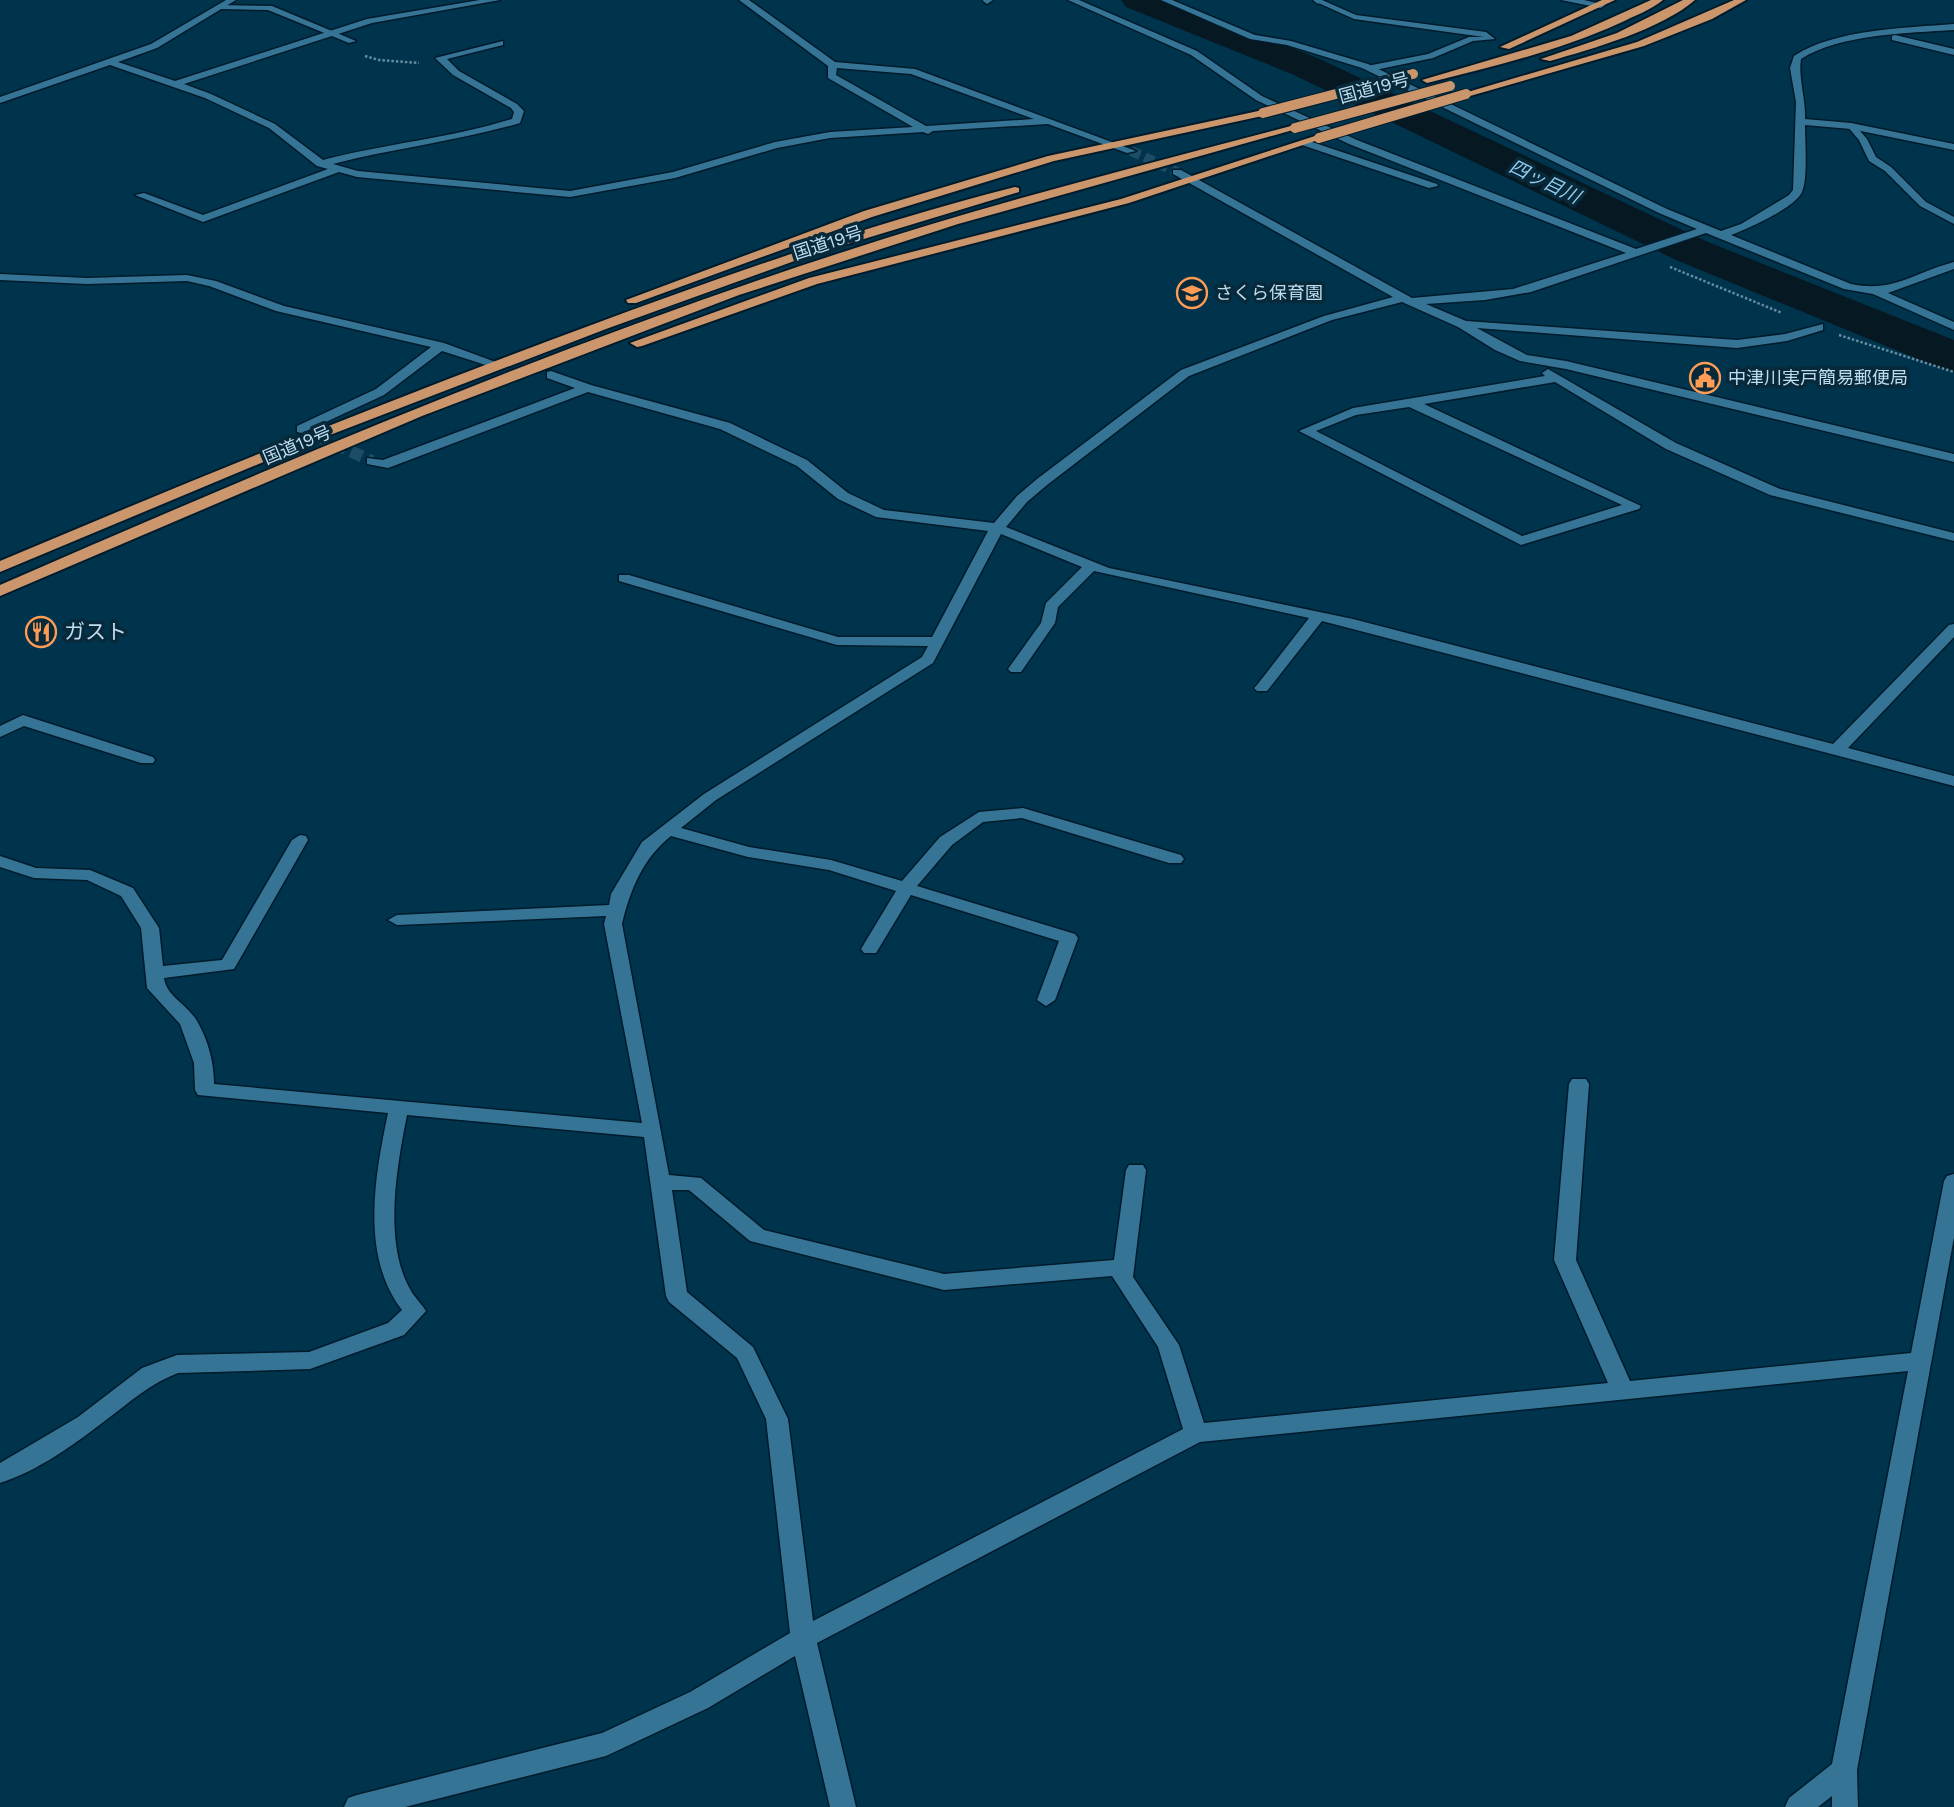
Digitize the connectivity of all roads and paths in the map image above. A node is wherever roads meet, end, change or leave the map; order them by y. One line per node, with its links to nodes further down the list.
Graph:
1 (232, 0): 12 (street)
2 (496, 0): 14 (street)
3 (743, 0): 21 (street)
4 (1072, 0): 37 (street)
5 (1165, 0): 22 (street)
6 (1317, 0): 22 (lane)
7 (1565, 0): 11 (street)
8 (1658, 0): 54 (highway, 国道19号)
9 (1690, 0): 58 (highway, 国道19号, bridge)
10 (1741, 0): 29 (highway, bridge)
11 (1606, 3): 30 (highway, bridge)
12 (221, 7): 14 (lane); 19 (street)
13 (1954, 27): 15 (street)
14 (334, 33): 16 (lane); 23 (street)
15 (1885, 35): 18 (street); 26 (street)
16 (352, 41): 20 (path)
17 (500, 43): 20 (street)
18 (1954, 52)
19 (113, 62): 23 (street); 24 (street)
20 (444, 62): 33 (street)
21 (833, 65): 25 (street); 28 (street)
22 (1370, 68): 40 (street)
23 (176, 85): 33 (street)
24 (0, 100)
25 (1050, 121): 28 (street); 30 (street)
26 (1799, 121): 27 (street); 41 (street)
27 (1851, 127): 31 (street); 39 (lane)
28 (928, 131): 34 (street)
29 (1306, 143): 36 (highway); 37 (street)
30 (1113, 146): 32 (street); 54 (highway)
31 (1954, 148)
32 (1131, 151)
33 (321, 164): 34 (street)
34 (338, 169): 38 (street)
35 (1177, 172): 36 (street)
36 (1191, 179): 46 (street); 51 (highway)
37 (1478, 192): 42 (street)
38 (141, 195)
39 (1954, 221)
40 (1707, 229): 41 (street); 42 (street)
41 (1724, 234): 45 (street)
42 (1637, 251): 46 (street)
43 (1954, 265): 45 (street)
44 (0, 277): 50 (street)
45 (1878, 293): 48 (street)
46 (1406, 300): 47 (street); 63 (street)
47 (1462, 324): 49 (street); 52 (street)
48 (1954, 326)
49 (1819, 327)
50 (440, 346): 54 (street); 60 (street)
51 (626, 347)
52 (1524, 358): 56 (street); 61 (street)
53 (588, 361): 55 (highway)
54 (495, 365): 66 (highway, 国道19号)
55 (551, 375): 57 (street); 58 (highway)
56 (1558, 378): 59 (street); 64 (street)
57 (587, 388): 62 (street); 63 (street)
58 (446, 402): 68 (highway, 国道19号)
59 (1409, 402): 59 (street)
60 (302, 429)
61 (1954, 458)
62 (372, 461)
63 (998, 528): 65 (street); 71 (street)
64 (1954, 537)
65 (1091, 566): 69 (street); 72 (street)
66 (0, 567)
67 (624, 578): 71 (street)
68 (0, 591)
69 (1318, 615): 73 (street); 75 (street)
70 (1954, 628): 75 (street)
71 (937, 642): 78 (street)
72 (1016, 669)
73 (1262, 688)
74 (0, 733): 76 (street)
75 (1836, 751): 77 (street)
76 (147, 760)
77 (1954, 781)
78 (668, 830): 82 (street); 83 (street)
79 (300, 840): 86 (street)
80 (1175, 859): 82 (street)
81 (0, 861): 86 (street)
82 (906, 888): 85 (street); 87 (street)
83 (616, 910): 84 (street); 90 (street)
84 (397, 920)
85 (870, 949)
86 (154, 973): 89 (street)
87 (1046, 1000)
88 (1579, 1084): 96 (street)
89 (399, 1108): 90 (street); 98 (street)
90 (653, 1131): 93 (street)
91 (1136, 1170): 94 (street)
92 (1954, 1181): 95 (street)
93 (660, 1182): 94 (street); 99 (street)
94 (1123, 1267): 97 (street)
95 (1919, 1361): 96 (street); 100 (street)
96 (1623, 1391): 97 (street)
97 (1196, 1433): 99 (street)
98 (0, 1474)
99 (803, 1638): 101 (street); 102 (street)
100 (1844, 1770): 103 (street); 104 (street)
101 (358, 1807)
102 (843, 1807)
103 (1798, 1807)
104 (1846, 1807)

